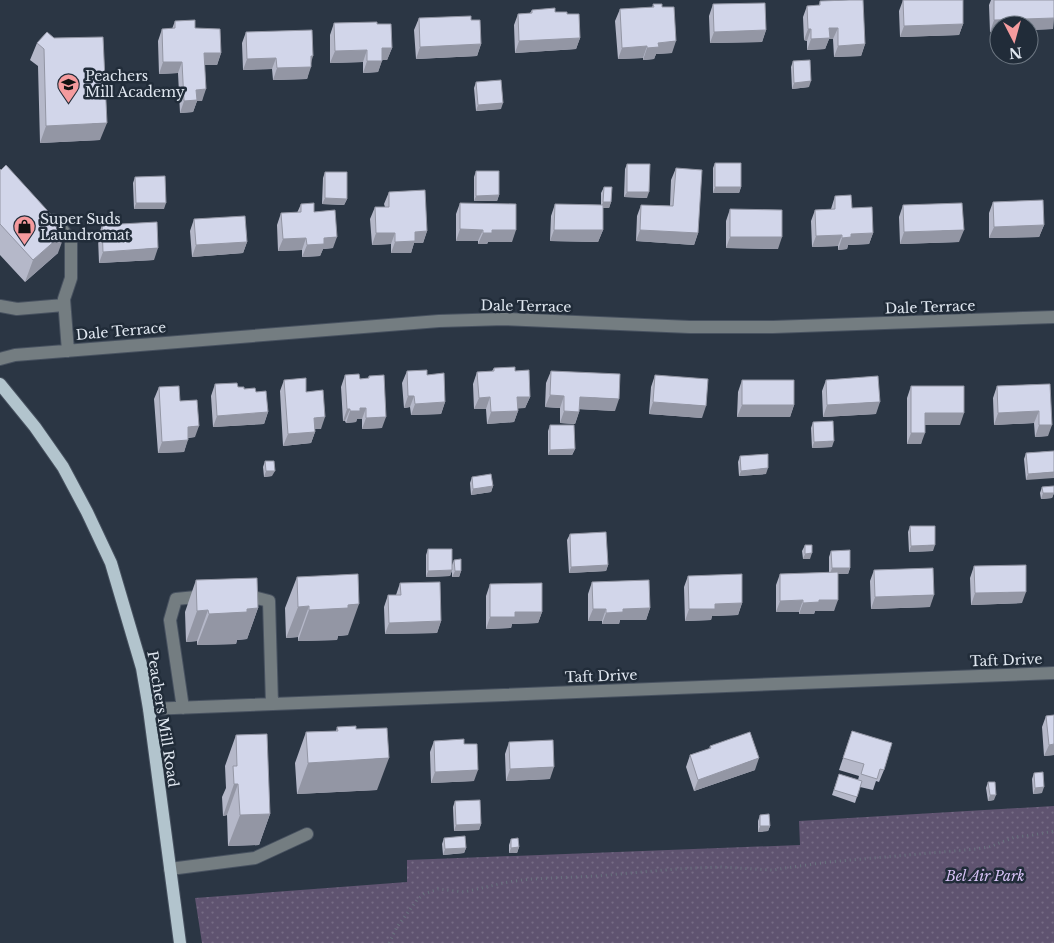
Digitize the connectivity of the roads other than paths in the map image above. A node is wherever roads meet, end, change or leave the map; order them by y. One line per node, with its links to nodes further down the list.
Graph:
1 (43, 209): 2 (street)
2 (64, 305): 3 (street); 5 (street)
3 (0, 306)
4 (1054, 317): 5 (street, Dale Terrace)
5 (68, 350): 6 (street, Dale Terrace)
6 (0, 359)
7 (0, 384): 11 (main road, Peachers Mill Road)
8 (1054, 673): 9 (street, Taft Drive)
9 (272, 704): 10 (street, Taft Drive); 10 (street)
10 (183, 708): 11 (street, Taft Drive)
11 (149, 709): 13 (main road, Peachers Mill Road)
12 (307, 834): 13 (street)
13 (170, 869): 14 (main road, Peachers Mill Road)
14 (180, 943)

